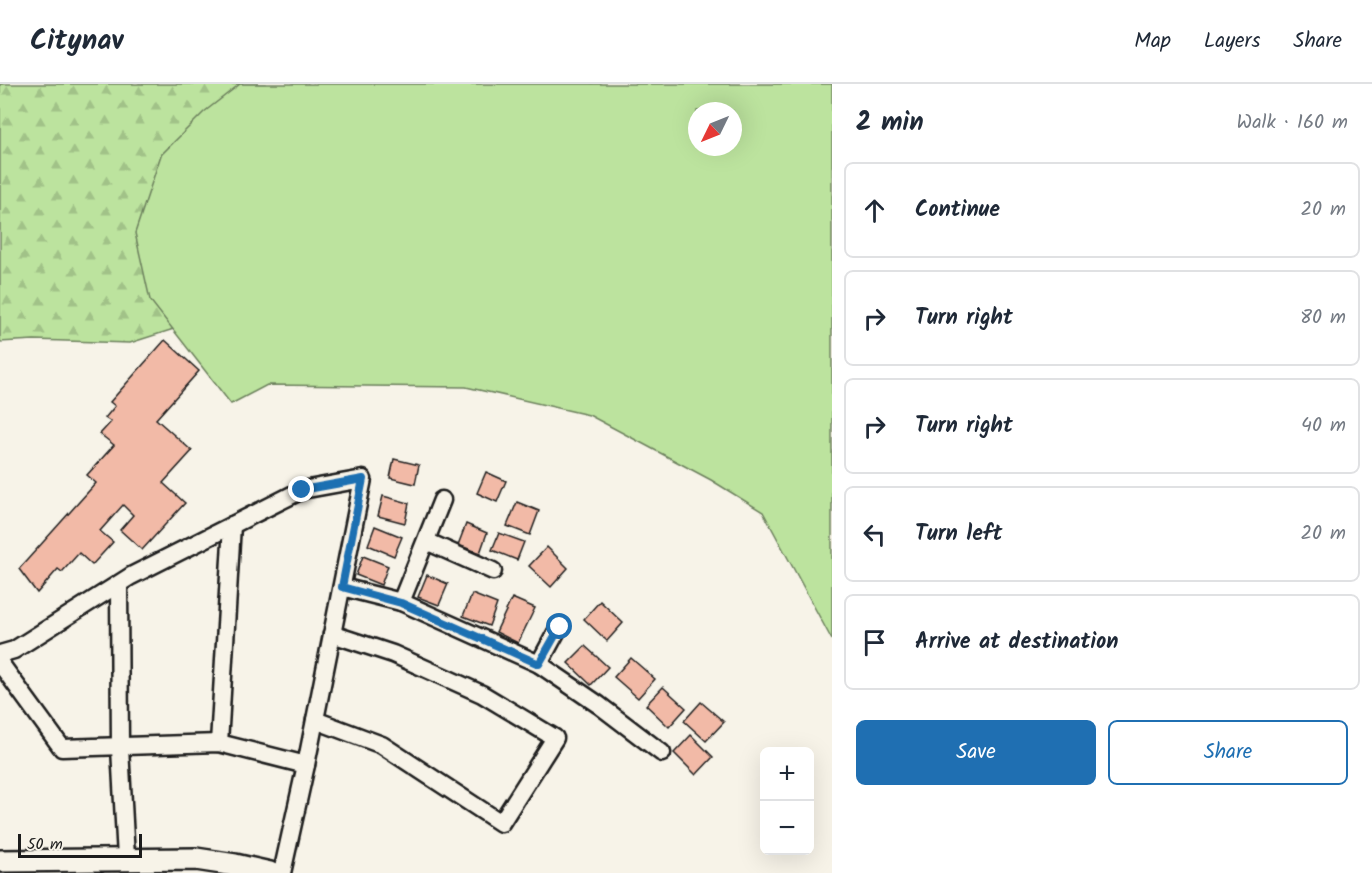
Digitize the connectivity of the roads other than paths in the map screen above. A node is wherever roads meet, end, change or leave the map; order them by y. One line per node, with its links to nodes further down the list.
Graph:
1 (442, 500): 3 (street)
2 (232, 525): 5 (street); 6 (street); 14 (street)
3 (426, 541): 4 (street); 7 (street)
4 (492, 571)
5 (119, 585): 10 (street); 15 (street)
6 (342, 587): 7 (street); 9 (street)
7 (401, 603): 12 (street)
8 (560, 627): 12 (street)
9 (332, 634): 13 (street); 13 (street)
10 (0, 654)
11 (0, 663): 15 (street)
12 (539, 664): 16 (street)
13 (315, 720): 17 (street)
14 (219, 743): 15 (street); 17 (street)
15 (120, 748): 18 (street)
16 (662, 753)
17 (306, 765): 21 (street)
18 (126, 858): 19 (street); 20 (street)
19 (0, 861)
20 (270, 873)
21 (282, 873)

